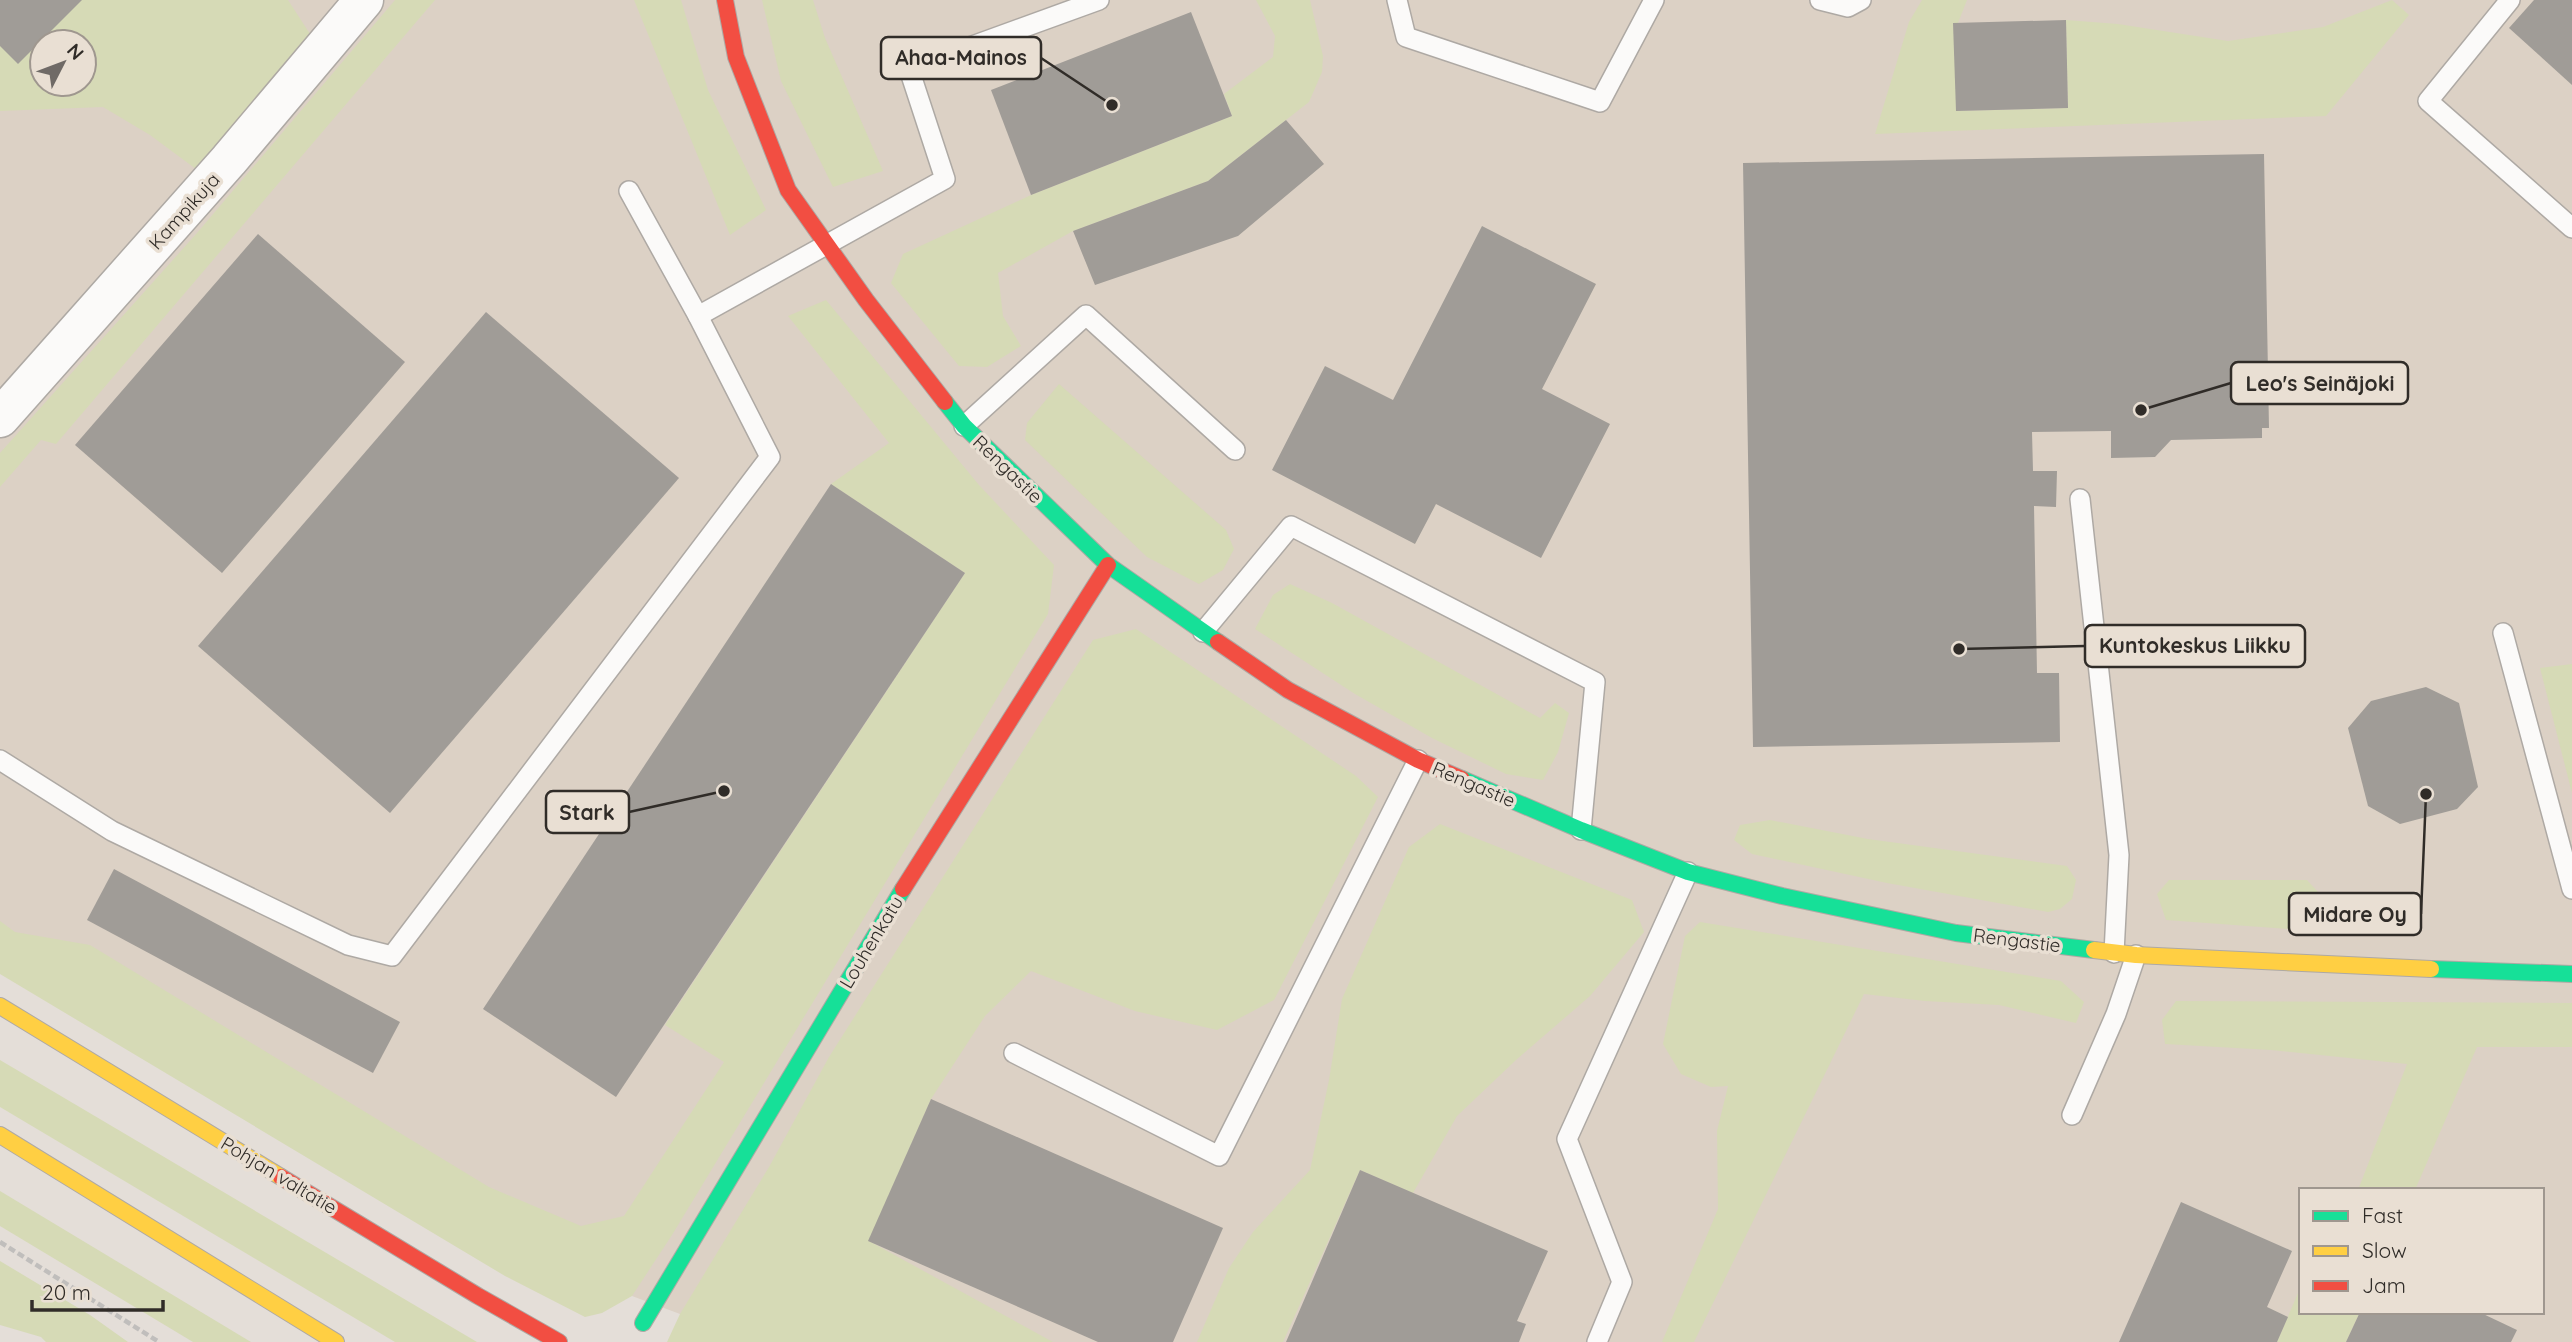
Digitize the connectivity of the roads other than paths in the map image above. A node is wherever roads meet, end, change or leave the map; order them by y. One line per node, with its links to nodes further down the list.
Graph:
1 (364, 0): 13 (street, Kampikuja)
2 (725, 0): 11 (main road, Rengastie)
3 (1099, 0): 11 (lane)
4 (1397, 0): 5 (lane)
5 (1654, 0)
6 (1820, 0): 7 (lane)
7 (1861, 0)
8 (2510, 0): 10 (lane)
9 (629, 191): 12 (lane)
10 (2572, 228)
11 (827, 246): 12 (lane); 14 (main road, Rengastie)
12 (698, 316): 20 (lane)
13 (0, 418)
14 (964, 426): 15 (lane); 17 (main road, Rengastie)
15 (1235, 450)
16 (2080, 499): 25 (lane)
17 (1108, 565): 18 (main road, Rengastie); 32 (main road, Louhenkatu)
18 (1203, 632): 21 (main road, Rengastie); 22 (lane)
19 (2503, 633): 24 (lane)
20 (0, 760)
21 (1418, 760): 22 (main road, Rengastie); 29 (lane)
22 (1581, 830): 23 (main road, Rengastie)
23 (1688, 872): 25 (main road, Rengastie); 35 (lane)
24 (2572, 889)
25 (2114, 953): 26 (main road, Rengastie)
26 (2136, 955): 27 (main road, Rengastie); 30 (lane)
27 (2572, 974)
28 (0, 1006): 34 (main road, Pohjan valtatie)
29 (1014, 1053)
30 (2072, 1115)
31 (0, 1135): 33 (main road)
32 (643, 1323)
33 (336, 1342)
34 (559, 1342)
35 (1597, 1342)

